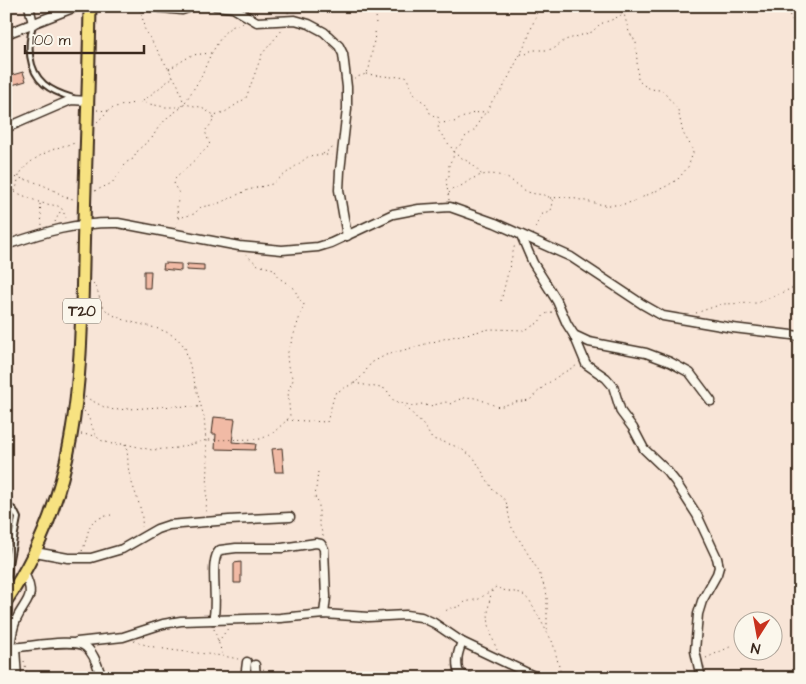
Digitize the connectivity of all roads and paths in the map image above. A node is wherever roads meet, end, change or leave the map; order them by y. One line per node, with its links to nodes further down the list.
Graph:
1 (29, 6): 15 (street)
2 (78, 6): 15 (street)
3 (90, 6): 27 (main road, T20)
4 (194, 6): 11 (street)
5 (216, 6): 14 (street)
6 (378, 6): 21 (path)
7 (539, 6): 19 (path)
8 (620, 6): 12 (path)
9 (637, 6): 12 (path)
10 (785, 6): 16 (path)
11 (142, 9): 20 (path)
12 (624, 14): 19 (path); 44 (path)
13 (287, 20): 14 (street); 23 (street); 30 (path)
14 (253, 21): 18 (path)
15 (33, 24): 17 (street); 24 (lane)
16 (800, 28)
17 (6, 34)
18 (212, 54): 20 (path); 26 (path)
19 (520, 54): 28 (path)
20 (169, 69): 22 (path)
21 (366, 74): 23 (path); 31 (path)
22 (173, 77): 25 (path); 26 (path)
23 (346, 79): 33 (street)
24 (75, 99): 27 (street); 32 (street)
25 (142, 102)
26 (184, 104): 30 (path); 43 (path)
27 (89, 105): 29 (path); 43 (main road, T20)
28 (488, 110): 31 (path); 34 (path)
29 (108, 111)
30 (214, 115): 49 (path)
31 (439, 123): 34 (path)
32 (6, 128)
33 (343, 141): 35 (street); 36 (path)
34 (454, 150): 37 (path); 41 (path)
35 (342, 154): 36 (path); 55 (street)
36 (323, 155): 49 (path)
37 (482, 175): 41 (path); 44 (path)
38 (6, 176): 39 (path)
39 (18, 177): 40 (path); 43 (path)
40 (14, 192): 42 (path); 45 (path)
41 (449, 193): 46 (path)
42 (6, 196)
43 (85, 198): 50 (main road, T20)
44 (550, 198): 56 (path)
45 (41, 203): 47 (path); 52 (path)
46 (450, 207): 54 (street); 55 (street)
47 (62, 209): 51 (path); 52 (path)
48 (6, 216): 57 (path)
49 (178, 218): 53 (path)
50 (84, 224): 51 (street); 53 (street); 59 (main road, T20)
51 (68, 226): 52 (street)
52 (47, 232): 57 (street)
53 (175, 233): 58 (street)
54 (518, 234): 56 (street); 61 (path); 62 (street)
55 (347, 236): 58 (street)
56 (532, 239): 65 (street)
57 (10, 244)
58 (239, 246): 72 (path)
59 (84, 275): 68 (main road, T20); 71 (path)
60 (800, 285): 63 (path)
61 (501, 301)
62 (563, 314): 64 (street); 67 (path)
63 (692, 314)
64 (574, 335): 66 (street); 69 (street)
65 (800, 336)
66 (583, 359): 70 (path); 102 (street)
67 (354, 383): 70 (path); 72 (path)
68 (77, 400): 71 (path); 73 (main road, T20); 74 (path)
69 (711, 401)
70 (401, 404): 93 (path)
71 (202, 407): 75 (path)
72 (287, 420): 75 (path)
73 (73, 432): 74 (path); 84 (main road, T20)
74 (96, 436): 76 (path)
75 (207, 440): 76 (path); 81 (path)
76 (125, 444): 82 (path)
77 (318, 472): 83 (path)
78 (6, 505): 88 (lane)
79 (111, 515): 85 (path)
80 (290, 517): 81 (street)
81 (205, 521): 82 (street)
82 (139, 540): 85 (street)
83 (324, 549): 89 (street); 90 (street)
84 (35, 552): 85 (street); 86 (main road, T20)
85 (78, 558)
86 (24, 573): 88 (main road, T20); 99 (street)
87 (492, 590): 92 (path); 93 (path); 101 (path)
88 (9, 597)
89 (324, 614): 91 (street); 92 (street)
90 (213, 620): 91 (street); 94 (street); 96 (path)
91 (233, 620): 96 (path)
92 (434, 622): 97 (street)
93 (546, 631): 111 (path)
94 (123, 637): 95 (street); 100 (path)
95 (77, 642): 99 (street); 106 (street)
96 (218, 642): 100 (path)
97 (462, 642): 101 (street); 109 (street)
98 (732, 646): 102 (path)
99 (10, 648): 105 (street)
100 (224, 656): 103 (path)
101 (501, 660): 110 (street)
102 (697, 662): 112 (path); 113 (street)
103 (251, 664): 104 (path); 107 (street); 108 (street)
104 (275, 677)
105 (17, 678)
106 (102, 678)
107 (245, 678)
108 (256, 678)
109 (470, 678)
110 (538, 678)
111 (562, 678)
112 (674, 678)
113 (701, 678)

